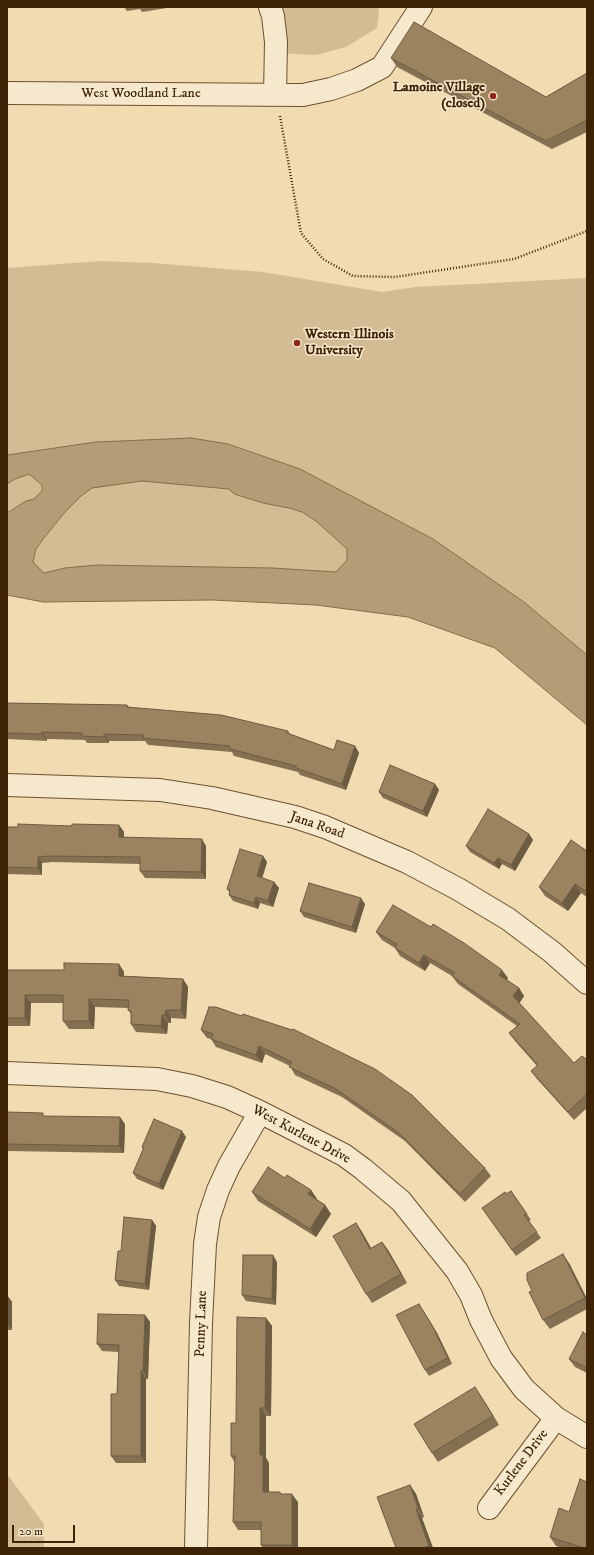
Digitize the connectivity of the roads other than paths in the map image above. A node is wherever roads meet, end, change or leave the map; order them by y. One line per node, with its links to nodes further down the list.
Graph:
1 (270, 7): 4 (street)
2 (421, 7): 4 (street, West Woodland Lane)
3 (7, 93): 4 (street, West Woodland Lane)
4 (275, 95)
5 (7, 785): 6 (street, Jana Road)
6 (587, 983)
7 (7, 1074): 8 (street, West Kurlene Drive)
8 (260, 1112): 9 (street, West Kurlene Drive); 12 (street, Penny Lane)
9 (556, 1418): 10 (street, West Kurlene Drive); 11 (street, Kurlene Drive)
10 (587, 1437)
11 (489, 1508)
12 (196, 1548)

